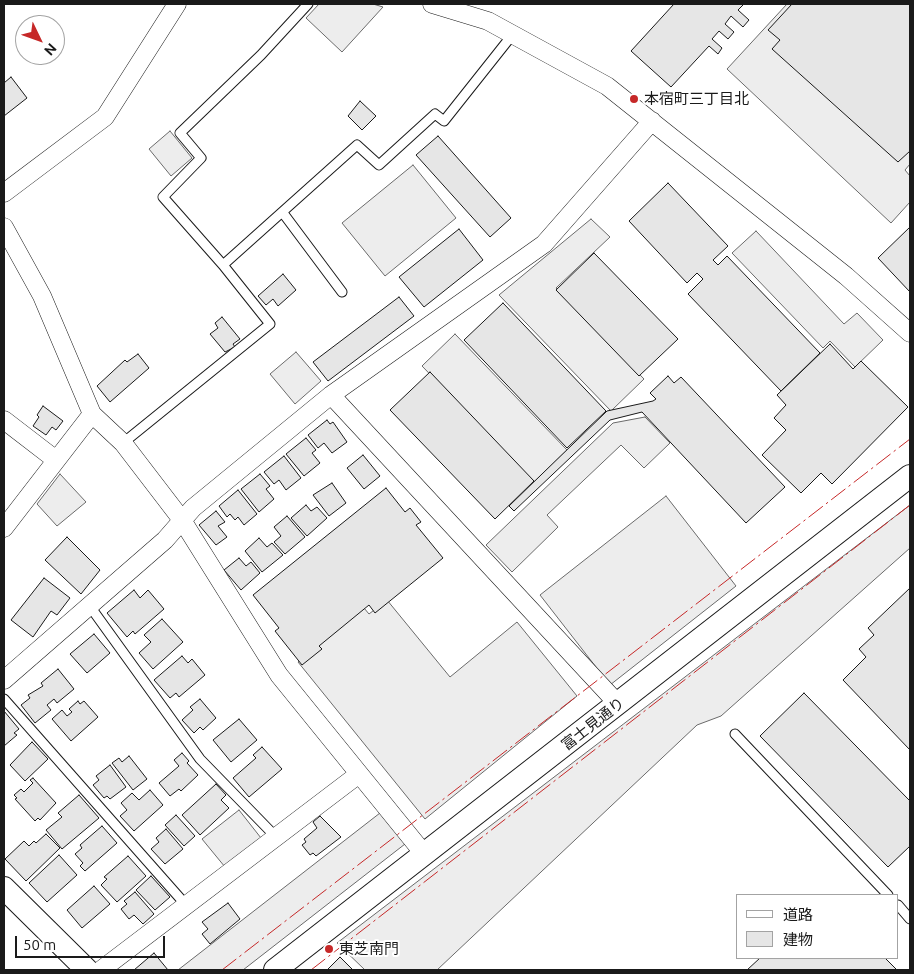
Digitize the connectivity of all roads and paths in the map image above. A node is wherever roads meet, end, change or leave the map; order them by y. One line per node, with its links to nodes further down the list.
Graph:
1 (177, 4): 6 (street)
2 (308, 4): 9 (lane)
3 (432, 4): 4 (street)
4 (513, 34): 5 (street); 7 (lane)
5 (652, 121): 11 (street); 12 (street)
6 (4, 193)
7 (283, 213): 9 (lane); 10 (lane)
8 (4, 227): 13 (street)
9 (223, 265): 15 (lane)
10 (342, 292)
11 (910, 333)
12 (331, 395): 18 (street); 23 (street)
13 (92, 414): 15 (street); 16 (street)
14 (4, 420): 16 (street)
15 (123, 443): 18 (street)
16 (56, 460): 19 (street)
17 (910, 476): 23 (street, 富士見通り)
18 (182, 520): 20 (street); 25 (street)
19 (4, 528)
20 (89, 605): 21 (street); 26 (lane)
21 (4, 680)
22 (4, 699): 30 (lane)
23 (618, 704): 27 (street, 富士見通り)
24 (735, 734): 29 (lane)
25 (359, 774): 26 (street); 27 (street)
26 (275, 836): 30 (street)
27 (425, 855): 35 (street, 富士見通り)
28 (4, 888): 33 (street)
29 (887, 894)
30 (186, 905): 34 (street)
31 (899, 907): 32 (lane)
32 (910, 919)
33 (87, 970)
34 (101, 970)
35 (275, 970)

